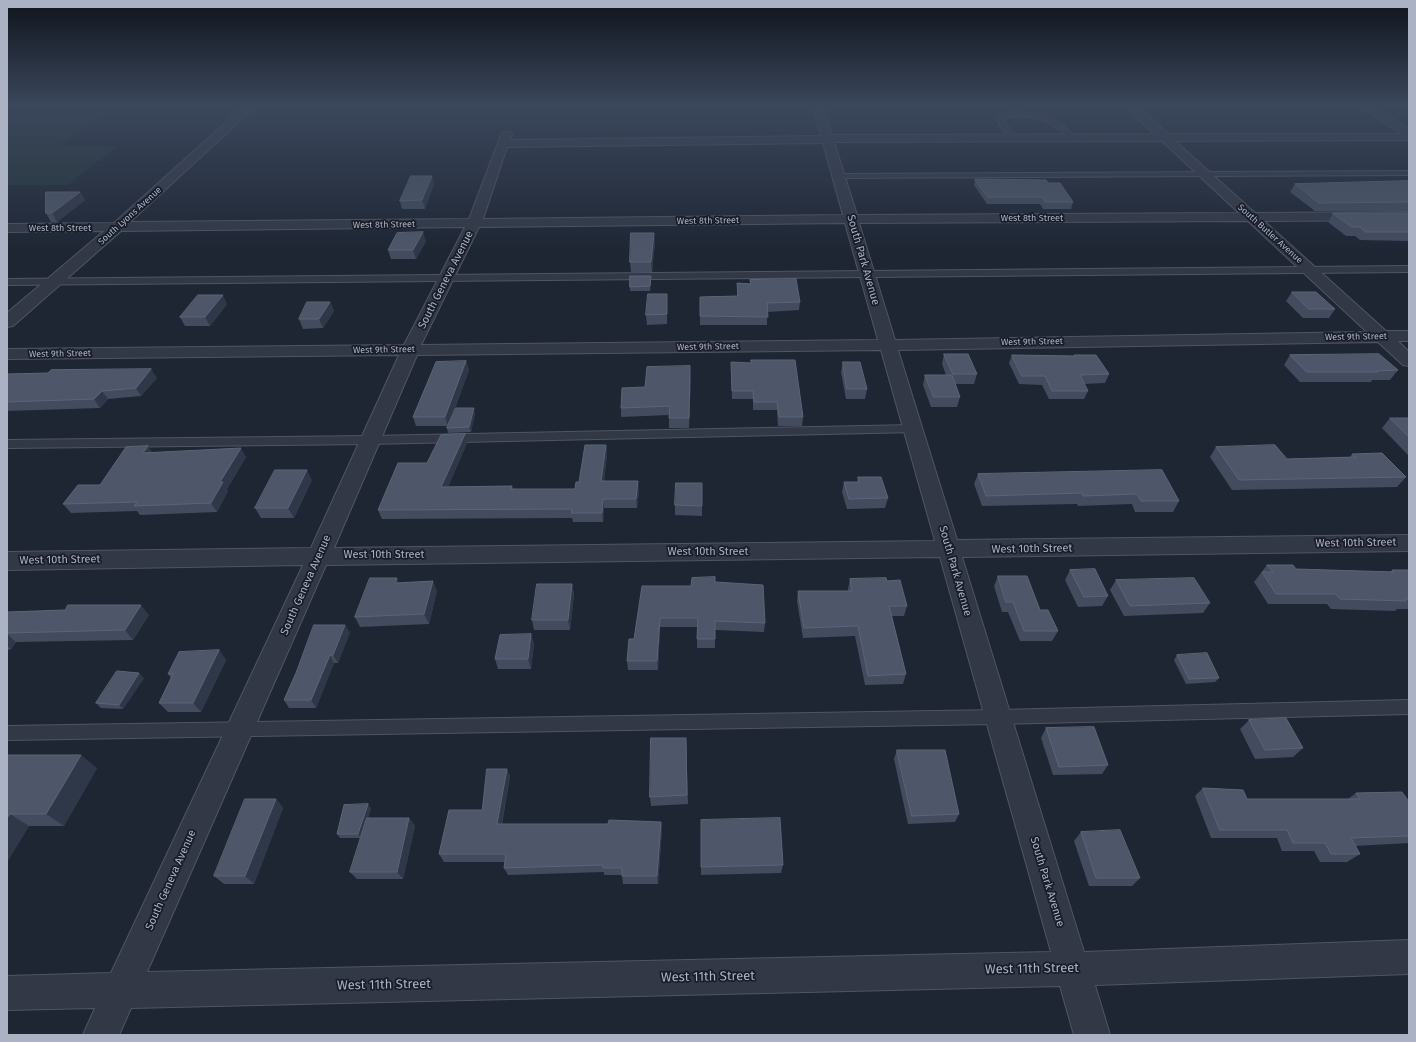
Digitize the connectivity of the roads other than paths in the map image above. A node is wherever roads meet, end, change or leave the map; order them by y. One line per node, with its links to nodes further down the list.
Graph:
1 (196, 156): 13 (street, South Lyons Avenue)
2 (499, 156): 11 (street, South Geneva Avenue)
3 (832, 156): 7 (street, South Park Avenue)
4 (1184, 156): 6 (street, South Butler Avenue)
5 (1409, 173): 6 (lane)
6 (1205, 175): 7 (lane); 8 (street, South Butler Avenue)
7 (838, 176): 10 (street, South Park Avenue)
8 (1250, 216): 9 (street, West 8th Street); 10 (street, West 8th Street); 15 (street, South Butler Avenue)
9 (1409, 216)
10 (851, 219): 11 (street, West 8th Street); 16 (street, South Park Avenue)
11 (474, 224): 13 (street, West 8th Street); 17 (street, South Geneva Avenue)
12 (7, 228): 13 (street, West 8th Street)
13 (116, 228): 18 (street, South Lyons Avenue)
14 (1409, 269): 15 (lane)
15 (1310, 270): 16 (lane); 21 (street, South Butler Avenue)
16 (867, 274): 17 (lane); 23 (street, South Park Avenue)
17 (446, 279): 18 (lane); 24 (street, South Geneva Avenue)
18 (55, 281): 19 (lane); 20 (street, South Lyons Avenue)
19 (7, 282)
20 (7, 322)
21 (1382, 336): 22 (street, West 9th Street); 23 (street, West 9th Street); 26 (street, South Butler Avenue)
22 (1409, 336)
23 (888, 345): 24 (street, West 9th Street); 27 (street, South Park Avenue)
24 (410, 350): 25 (street, West 9th Street); 28 (street, South Geneva Avenue)
25 (7, 354)
26 (1409, 361)
27 (913, 429): 28 (lane); 31 (street, South Park Avenue)
28 (370, 440): 29 (lane); 32 (street, South Geneva Avenue)
29 (7, 444)
30 (1409, 542): 31 (street, West 10th Street)
31 (949, 550): 32 (street, West 10th Street); 35 (street, South Park Avenue)
32 (319, 555): 33 (street, West 10th Street); 36 (street, South Geneva Avenue)
33 (7, 560)
34 (1409, 707): 35 (lane)
35 (998, 717): 36 (lane); 39 (street, South Park Avenue)
36 (241, 728): 37 (lane); 40 (street, South Geneva Avenue)
37 (7, 732)
38 (1409, 957): 39 (street, West 11th Street)
39 (1072, 968): 40 (street, West 11th Street); 43 (street, South Park Avenue)
40 (121, 991): 41 (street, West 11th Street); 42 (street, South Geneva Avenue)
41 (7, 994)
42 (102, 1035)
43 (1092, 1035)

